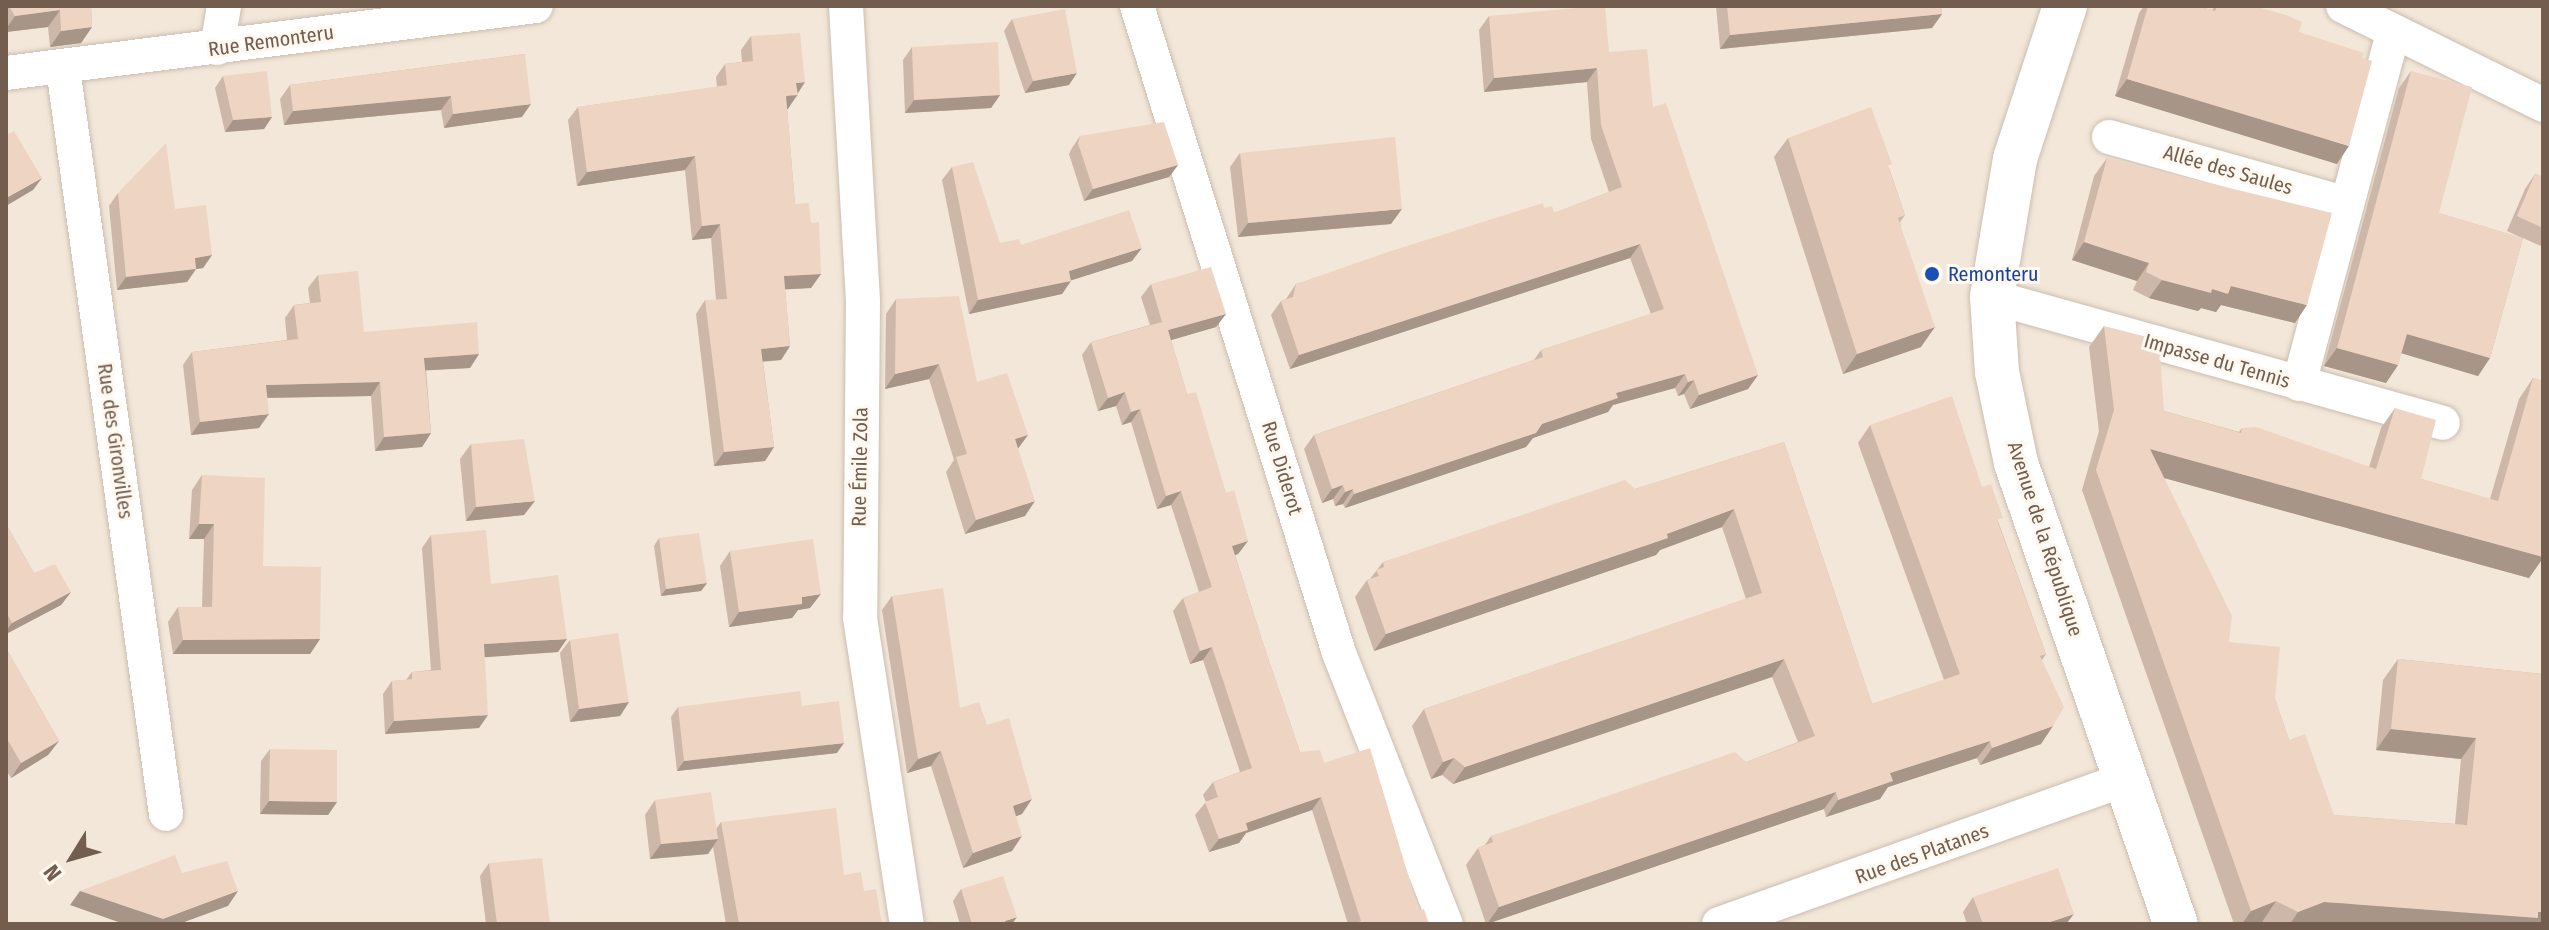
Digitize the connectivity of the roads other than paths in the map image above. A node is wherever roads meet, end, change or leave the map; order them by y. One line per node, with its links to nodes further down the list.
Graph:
1 (224, 6): 8 (street)
2 (536, 6): 8 (street, Rue Remonteru)
3 (846, 6): 19 (street, Rue Émile Zola)
4 (1137, 6): 20 (street, Rue Diderot)
5 (2065, 6): 14 (street, Avenue de la République)
6 (2343, 6): 7 (street)
7 (2393, 32): 11 (street); 13 (street)
8 (217, 48): 9 (street, Rue Remonteru)
9 (63, 68): 10 (street, Rue Remonteru); 18 (street, Rue des Gironvilles)
10 (6, 73)
11 (2543, 105)
12 (2109, 137): 13 (street, Allée des Saules)
13 (2347, 204): 15 (street)
14 (1992, 297): 15 (street, Impasse du Tennis); 17 (street, Avenue de la République)
15 (2299, 384): 16 (street, Impasse du Tennis)
16 (2443, 423)
17 (2124, 780): 21 (street, Rue des Platanes); 22 (street, Avenue de la République)
18 (166, 814)
19 (907, 924)
20 (1446, 924)
21 (1719, 924)
22 (2176, 924)

